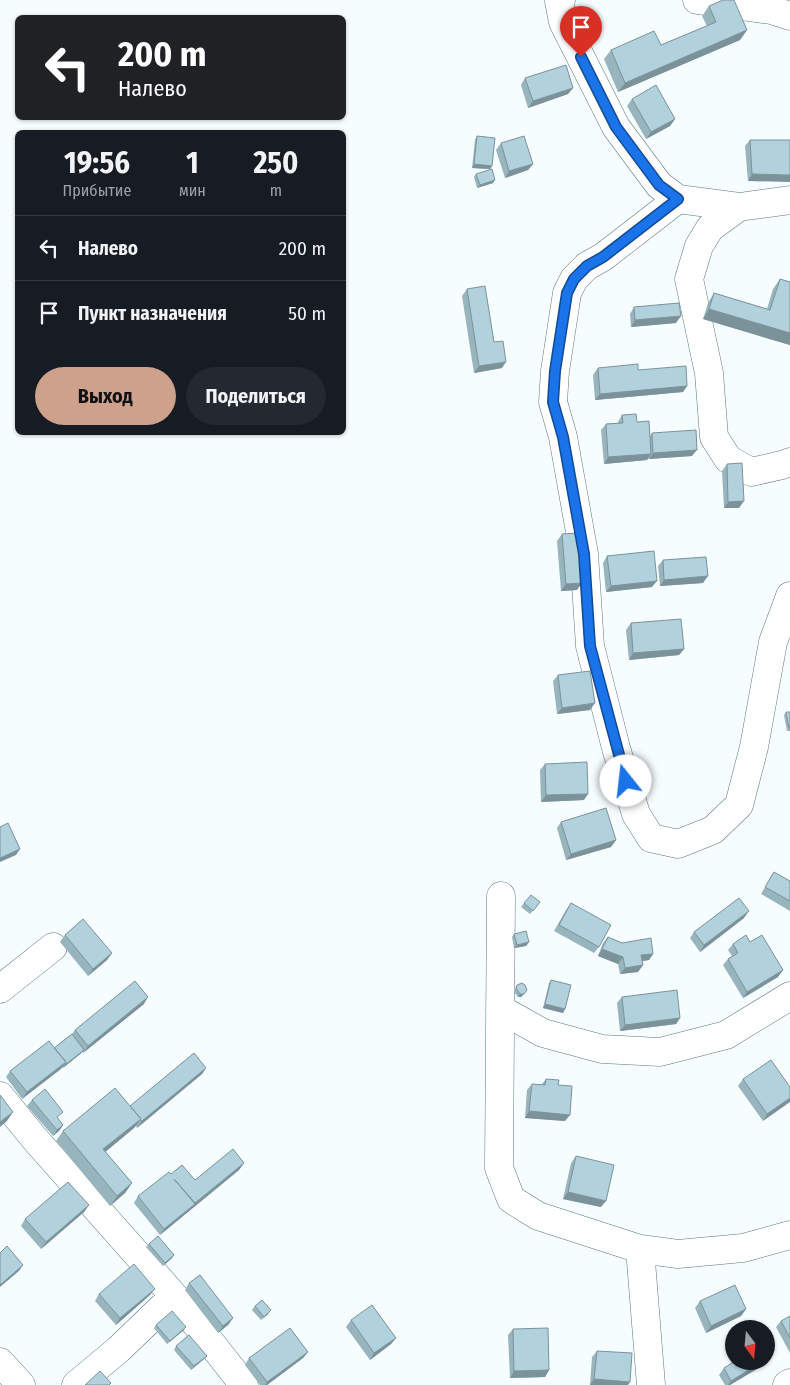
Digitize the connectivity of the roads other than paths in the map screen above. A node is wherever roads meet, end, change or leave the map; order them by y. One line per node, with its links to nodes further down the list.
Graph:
1 (561, 0): 4 (street)
2 (697, 0): 3 (street)
3 (790, 16)
4 (678, 199): 6 (street); 8 (street)
5 (790, 200): 6 (street)
6 (739, 207): 7 (street)
7 (790, 462)
8 (790, 596)
9 (501, 896): 13 (street)
10 (53, 947): 11 (street)
11 (0, 989)
12 (790, 996): 13 (street)
13 (500, 1009): 16 (street)
14 (0, 1096): 17 (street)
15 (790, 1235): 16 (street)
16 (640, 1249): 22 (street)
17 (174, 1296): 20 (street); 21 (street)
18 (0, 1362): 19 (street)
19 (20, 1385)
20 (76, 1385)
21 (244, 1385)
22 (651, 1385)

